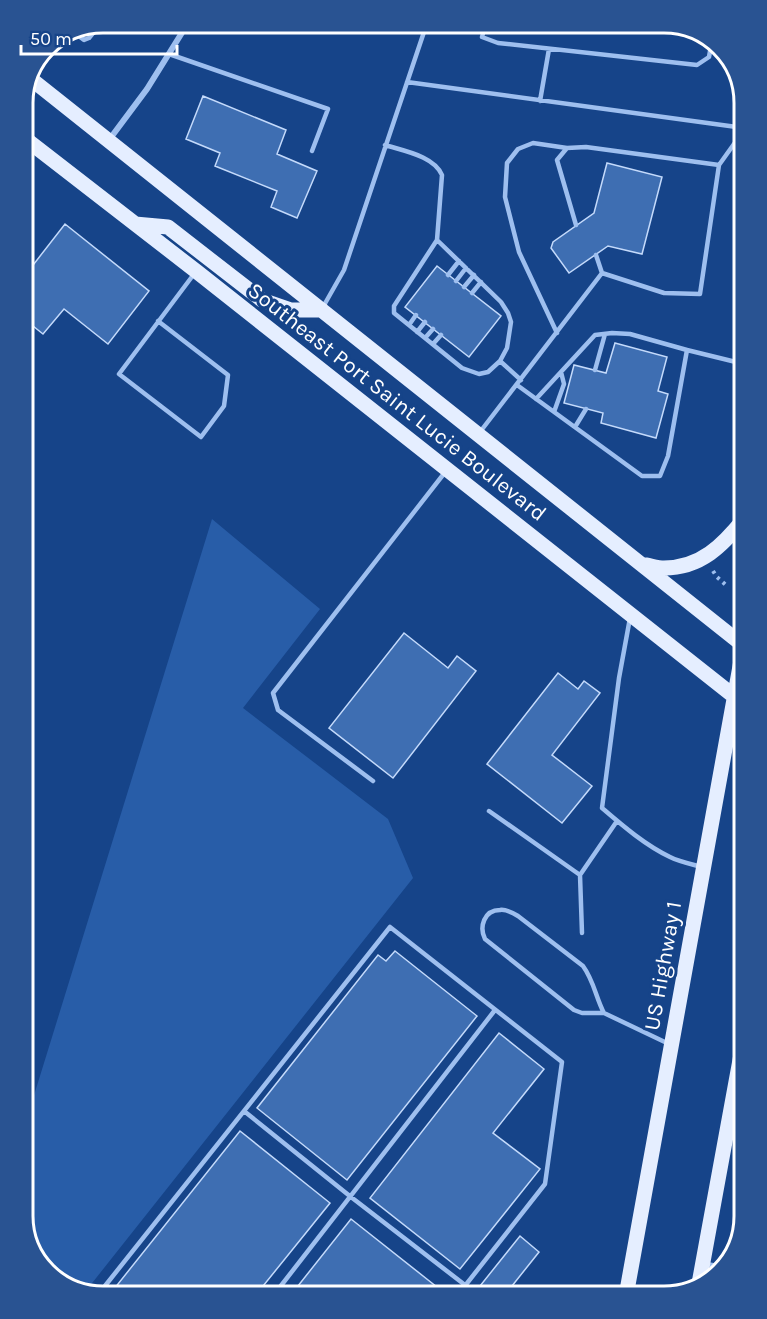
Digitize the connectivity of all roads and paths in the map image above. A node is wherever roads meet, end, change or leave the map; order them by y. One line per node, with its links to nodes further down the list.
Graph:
1 (182, 33): 6 (street)
2 (424, 33): 7 (lane)
3 (483, 33): 4 (lane)
4 (549, 49): 5 (lane); 9 (lane)
5 (710, 50)
6 (169, 54): 11 (street); 16 (lane)
7 (407, 82): 9 (lane); 14 (lane)
8 (36, 83): 11 (main road, Southeast Port Saint Lucie Boulevard)
9 (540, 101): 10 (lane)
10 (734, 128)
11 (109, 140): 32 (main road, Southeast Port Saint Lucie Boulevard)
12 (734, 143): 17 (lane)
13 (33, 145): 18 (main road, Southeast Port Saint Lucie Boulevard)
14 (385, 146): 20 (lane); 32 (lane)
15 (567, 148): 17 (lane); 19 (lane); 39 (lane)
16 (312, 151)
17 (719, 165): 25 (lane)
18 (135, 224): 24 (main road, Southeast Port Saint Lucie Boulevard); 32 (main road)
19 (576, 225)
20 (437, 240): 22 (lane); 36 (lane)
21 (596, 255): 25 (lane)
22 (459, 261): 23 (lane); 26 (lane)
23 (466, 268): 27 (lane); 28 (lane)
24 (196, 272): 34 (lane); 56 (main road, Southeast Port Saint Lucie Boulevard)
25 (602, 273): 39 (lane)
26 (448, 275)
27 (474, 275): 29 (lane); 30 (lane)
28 (456, 281)
29 (481, 282): 31 (lane); 45 (lane)
30 (464, 287)
31 (472, 293)
32 (322, 310): 55 (main road, Southeast Port Saint Lucie Boulevard)
33 (416, 315): 36 (lane)
34 (158, 321): 34 (lane)
35 (425, 322): 38 (lane)
36 (409, 325): 38 (lane)
37 (433, 328): 42 (lane)
38 (417, 332): 42 (lane)
39 (557, 333): 49 (lane)
40 (605, 334): 44 (lane); 47 (lane); 48 (lane)
41 (441, 335): 43 (lane)
42 (425, 338): 43 (lane)
43 (433, 344): 45 (lane)
44 (687, 350): 46 (lane); 54 (lane)
45 (500, 361): 49 (lane)
46 (734, 362)
47 (595, 370)
48 (561, 372): 51 (lane); 53 (lane)
49 (521, 380): 50 (lane)
50 (517, 385): 51 (lane); 55 (lane)
51 (536, 399): 53 (lane)
52 (586, 408): 54 (lane)
53 (554, 412): 54 (lane)
54 (575, 427)
55 (479, 435): 58 (main road, Southeast Port Saint Lucie Boulevard)
56 (447, 470): 61 (main road, Southeast Port Saint Lucie Boulevard); 65 (lane)
57 (734, 531): 58 (main road)
58 (643, 565): 62 (main road, Southeast Port Saint Lucie Boulevard)
59 (711, 568): 60 (path)
60 (726, 585)
61 (631, 615): 63 (main road, Southeast Port Saint Lucie Boulevard); 67 (lane)
62 (734, 637)
63 (734, 693)
64 (734, 726): 68 (main road, US Highway 1)
65 (373, 781)
66 (489, 812): 69 (lane)
67 (617, 821): 68 (lane); 69 (lane)
68 (704, 868): 73 (main road, US Highway 1)
69 (580, 875): 70 (lane)
70 (582, 933)
71 (495, 1010): 75 (lane); 76 (lane); 80 (lane)
72 (604, 1013): 72 (lane); 73 (lane)
73 (671, 1046): 83 (main road, US Highway 1)
74 (734, 1093): 77 (main road)
75 (244, 1111): 76 (lane); 81 (lane)
76 (351, 1197): 80 (lane); 82 (lane)
77 (703, 1263): 78 (lane); 79 (main road)
78 (714, 1265)
79 (701, 1276)
80 (465, 1285)
81 (105, 1286)
82 (281, 1286)
83 (628, 1286)

